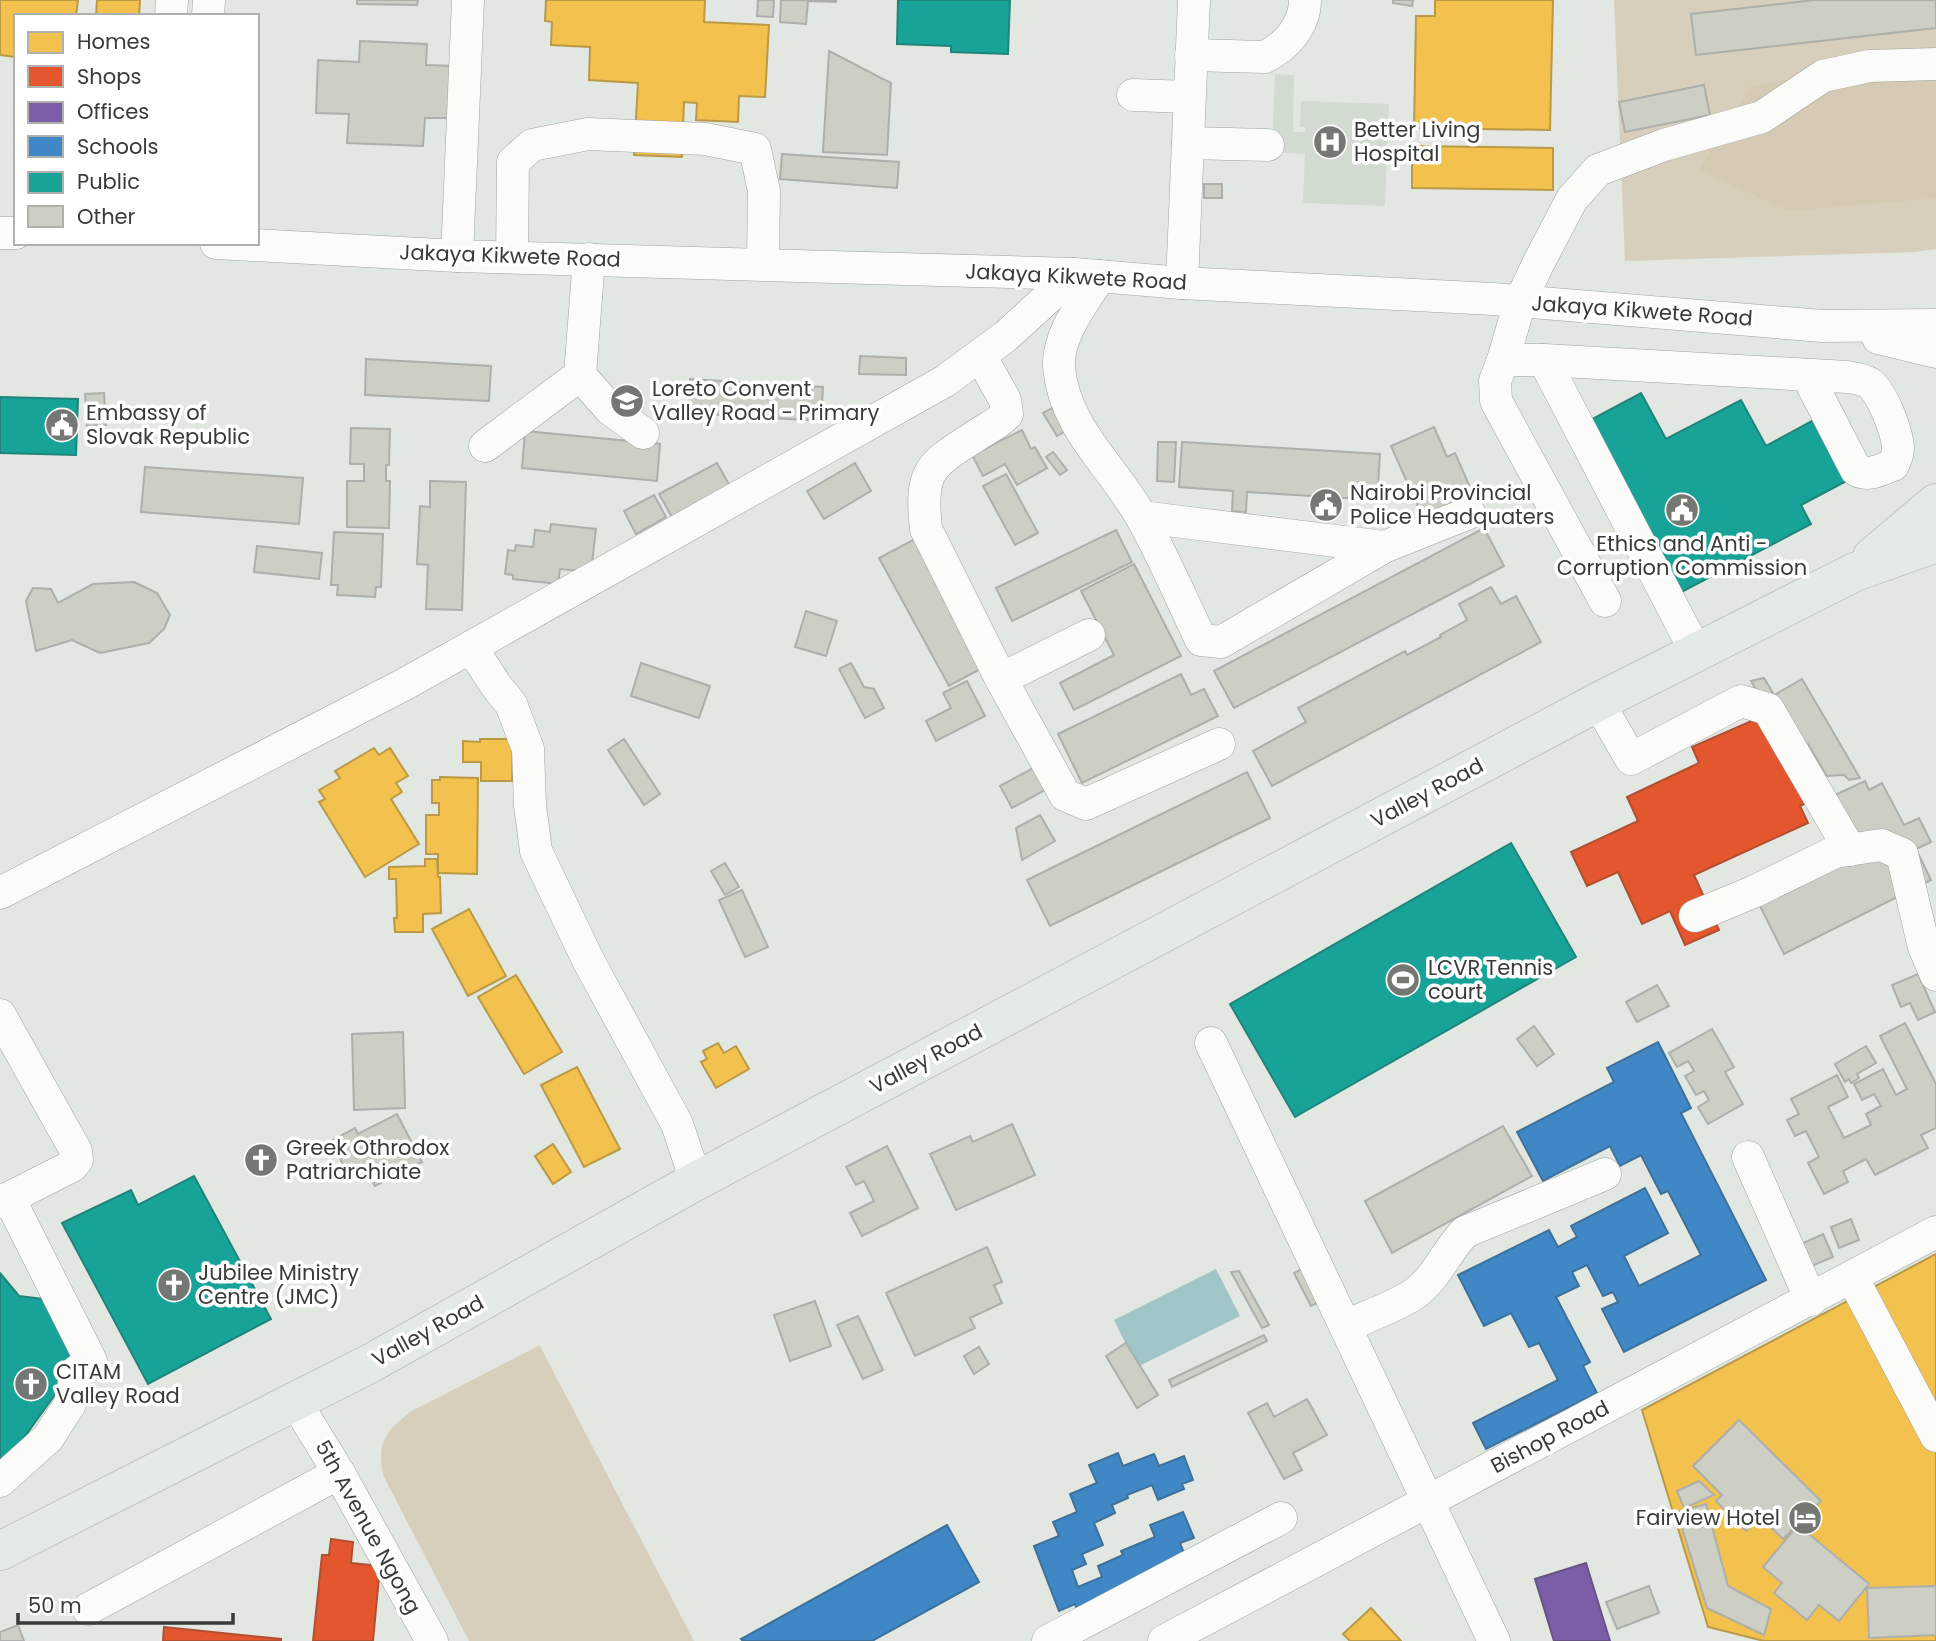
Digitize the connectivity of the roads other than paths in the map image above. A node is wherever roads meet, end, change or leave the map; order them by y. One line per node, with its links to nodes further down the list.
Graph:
1 (468, 0): 11 (street)
2 (1194, 0): 4 (street)
3 (1305, 0): 4 (street)
4 (1191, 55): 7 (street)
5 (1936, 64): 17 (street)
6 (1133, 95): 7 (street)
7 (1189, 96): 8 (street)
8 (1188, 143): 9 (street); 16 (street)
9 (1268, 145)
10 (244, 245): 11 (street, Jakaya Kikwete Road)
11 (457, 256): 12 (street, Jakaya Kikwete Road)
12 (512, 257): 13 (street, Jakaya Kikwete Road); 14 (street)
13 (589, 259): 14 (street, Jakaya Kikwete Road); 24 (street)
14 (763, 264): 15 (street, Jakaya Kikwete Road)
15 (1087, 275): 16 (street, Jakaya Kikwete Road); 21 (street); 32 (street)
16 (1182, 283): 17 (street, Jakaya Kikwete Road)
17 (1520, 302): 19 (street, Jakaya Kikwete Road); 22 (street)
18 (1936, 325): 19 (street, Jakaya Kikwete Road)
19 (1822, 326): 20 (street)
20 (1936, 352)
21 (980, 355): 38 (street); 40 (street)
22 (1503, 360): 23 (street); 36 (street)
23 (1544, 360): 25 (street); 39 (street)
24 (580, 375): 26 (street); 27 (street)
25 (1808, 375)
26 (539, 405): 27 (street); 29 (street)
27 (610, 409): 28 (street)
28 (643, 433)
29 (485, 446)
30 (1936, 503): 35 (main road, Valley Road)
31 (1469, 513): 34 (street)
32 (1142, 517): 34 (street); 34 (street)
33 (1936, 543): 35 (main road, Valley Road)
34 (1384, 547)
35 (1855, 572): 39 (main road, Valley Road)
36 (1605, 601)
37 (1089, 635): 40 (street)
38 (471, 647): 44 (street); 51 (street)
39 (1696, 652): 41 (main road, Valley Road)
40 (1002, 679): 42 (street)
41 (1598, 702): 43 (street); 51 (main road, Valley Road)
42 (1219, 744)
43 (1850, 850): 45 (street); 46 (street)
44 (0, 893)
45 (1695, 916)
46 (1936, 975)
47 (0, 1015): 52 (street)
48 (1211, 1043): 56 (street)
49 (1748, 1157): 55 (street)
50 (1605, 1174): 56 (street)
51 (696, 1181): 57 (main road, Valley Road)
52 (5, 1200): 60 (street)
53 (1936, 1232): 54 (street, Bishop Road)
54 (1852, 1277): 55 (street, Bishop Road); 58 (street)
55 (1811, 1300): 61 (street, Bishop Road)
56 (1345, 1326): 61 (street)
57 (300, 1408): 59 (street, 5th Avenue Ngong); 63 (main road, Valley Road)
58 (1936, 1436)
59 (339, 1473): 64 (street); 65 (street, 5th Avenue Ngong)
60 (0, 1481)
61 (1428, 1502): 67 (street, Bishop Road); 68 (street)
62 (1281, 1518): 66 (street)
63 (0, 1551)
64 (88, 1609)
65 (432, 1641)
66 (1048, 1641)
67 (1164, 1641)
68 (1494, 1641)

